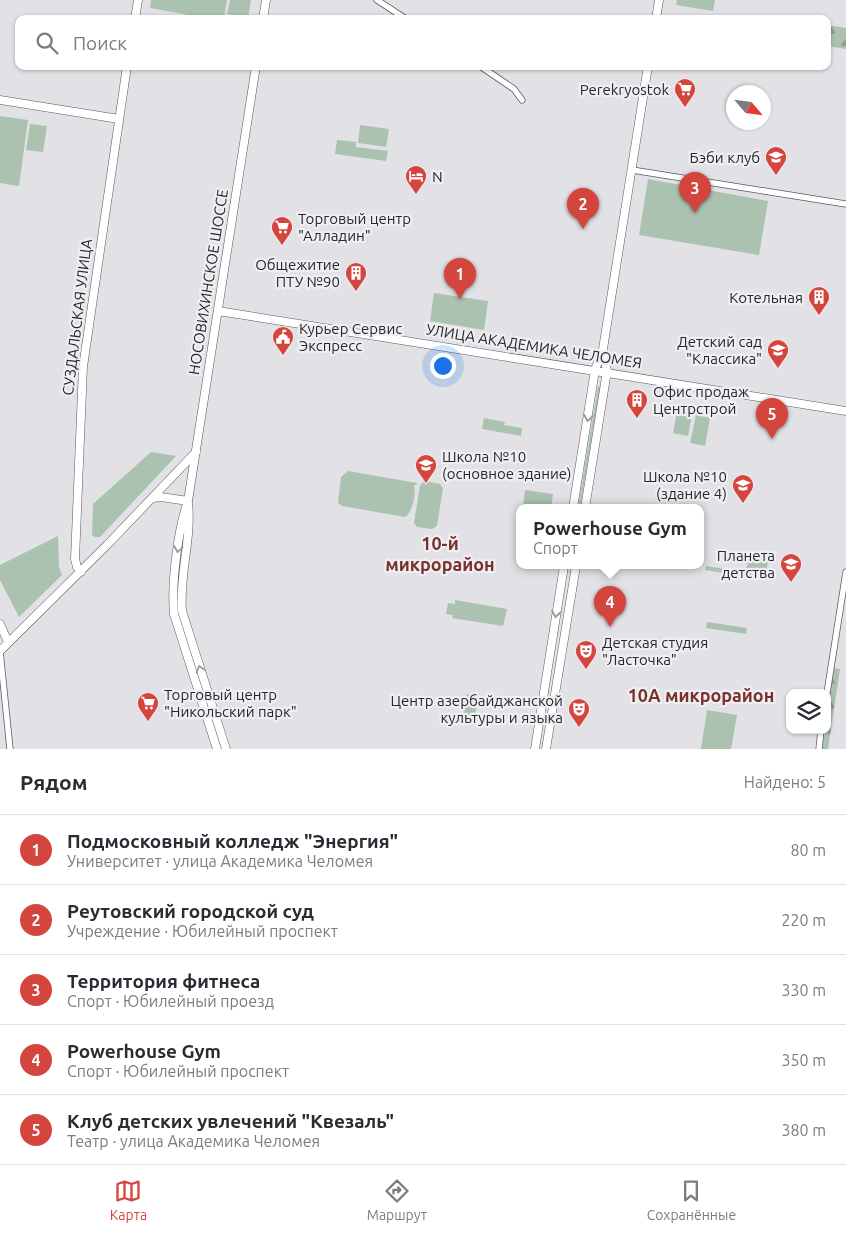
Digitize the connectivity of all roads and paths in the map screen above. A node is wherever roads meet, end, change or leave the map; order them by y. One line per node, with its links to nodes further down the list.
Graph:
1 (138, 0): 5 (street)
2 (266, 0): 6 (street)
3 (377, 0): 7 (street)
4 (659, 0): 8 (street)
5 (136, 15)
6 (264, 15)
7 (400, 15)
8 (657, 15)
9 (126, 70): 15 (street, СУЗДАЛЬСКАЯ УЛИЦА)
10 (255, 70): 18 (street, НОСОВИХИНСКОЕ ШОССЕ)
11 (486, 70): 14 (street)
12 (647, 70): 16 (street)
13 (0, 100): 15 (street)
14 (522, 100)
15 (119, 119): 32 (street, СУЗДАЛЬСКАЯ УЛИЦА)
16 (632, 170): 17 (street); 19 (street)
17 (846, 204)
18 (218, 311): 20 (street, УЛИЦА АКАДЕМИКА ЧЕЛОМЕЯ); 23 (street, НОСОВИХИНСКОЕ ШОССЕ)
19 (603, 349): 20 (street); 21 (street)
20 (595, 370): 21 (street, УЛИЦА АКАДЕМИКА ЧЕЛОМЕЯ); 28 (street, one-way to 28)
21 (607, 372): 22 (street, УЛИЦА АКАДЕМИКА ЧЕЛОМЕЯ); 29 (street)
22 (846, 410)
23 (196, 452): 24 (street); 27 (street, НОСОВИХИНСКОЕ ШОССЕ)
24 (166, 483): 25 (street); 26 (street)
25 (153, 498): 26 (street); 32 (street)
26 (169, 498): 27 (street)
27 (188, 501): 40 (street, НОСОВИХИНСКОЕ ШОССЕ, one-way to 40); 41 (street, НОСОВИХИНСКОЕ ШОССЕ, one-way to 27)
28 (574, 504)
29 (586, 504)
30 (564, 569): 42 (street, one-way to 42)
31 (576, 569): 43 (street)
32 (81, 572): 35 (street)
33 (846, 572): 37 (street)
34 (0, 624): 35 (street)
35 (8, 642): 36 (street)
36 (0, 651): 39 (street)
37 (828, 689)
38 (821, 734): 44 (street)
39 (10, 749)
40 (217, 749)
41 (226, 749)
42 (535, 749)
43 (546, 749)
44 (819, 749)

